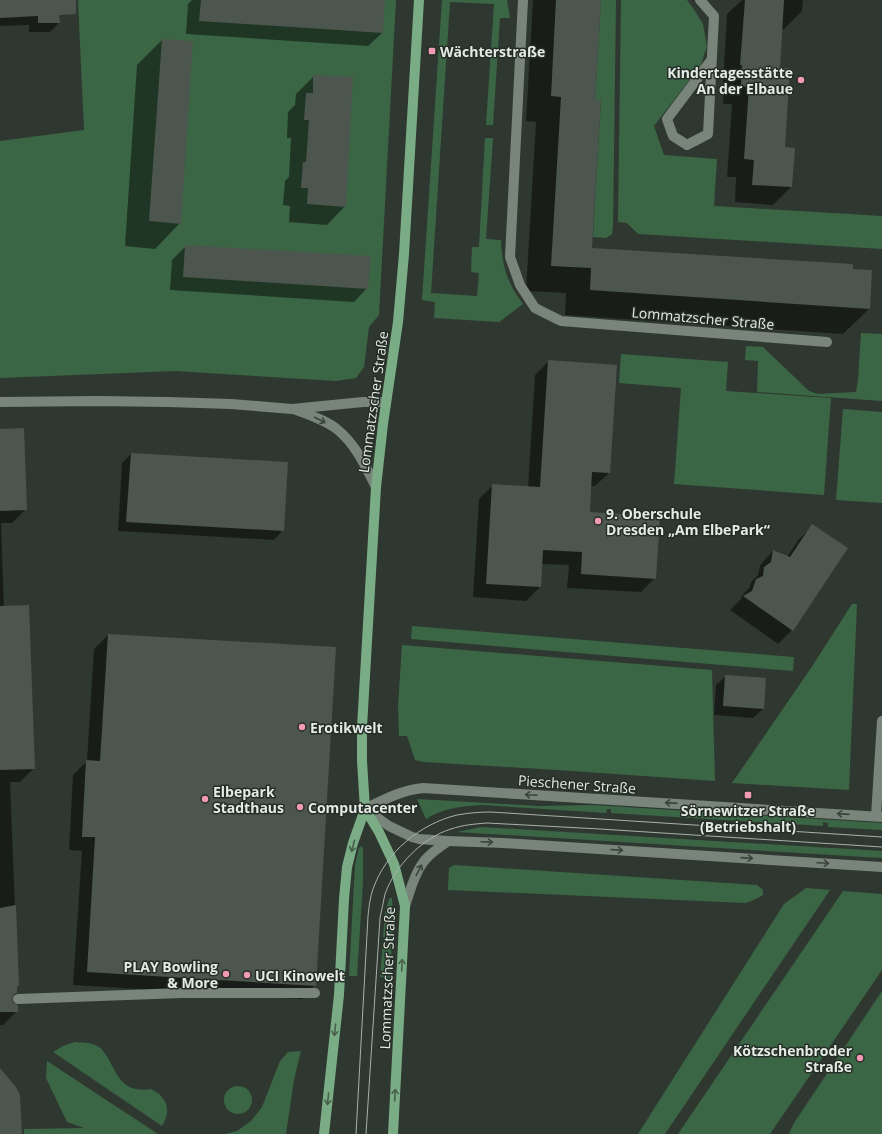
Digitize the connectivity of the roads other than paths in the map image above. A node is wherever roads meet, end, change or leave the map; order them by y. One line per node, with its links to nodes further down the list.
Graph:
1 (419, 0): 7 (main road, Lommatzscher Straße)
2 (523, 0): 5 (street, Lommatzscher Straße)
3 (700, 0): 4 (street)
4 (712, 59): 4 (street)
5 (827, 342)
6 (0, 402): 8 (street)
7 (386, 402): 8 (street); 9 (main road, Lommatzscher Straße)
8 (292, 409): 9 (street, one-way to 9)
9 (376, 487): 11 (main road, Lommatzscher Straße)
10 (882, 720): 12 (street)
11 (365, 809): 12 (street, Pieschener Straße, one-way to 11); 13 (street); 15 (main road, Lommatzscher Straße); 18 (main road, Lommatzscher Straße, one-way to 18)
12 (879, 816)
13 (448, 841): 14 (street, one-way to 14); 15 (street, one-way to 13)
14 (882, 867)
15 (405, 906): 19 (main road, Lommatzscher Straße, one-way to 15)
16 (315, 993): 17 (street)
17 (18, 999)
18 (324, 1134)
19 (393, 1134)

